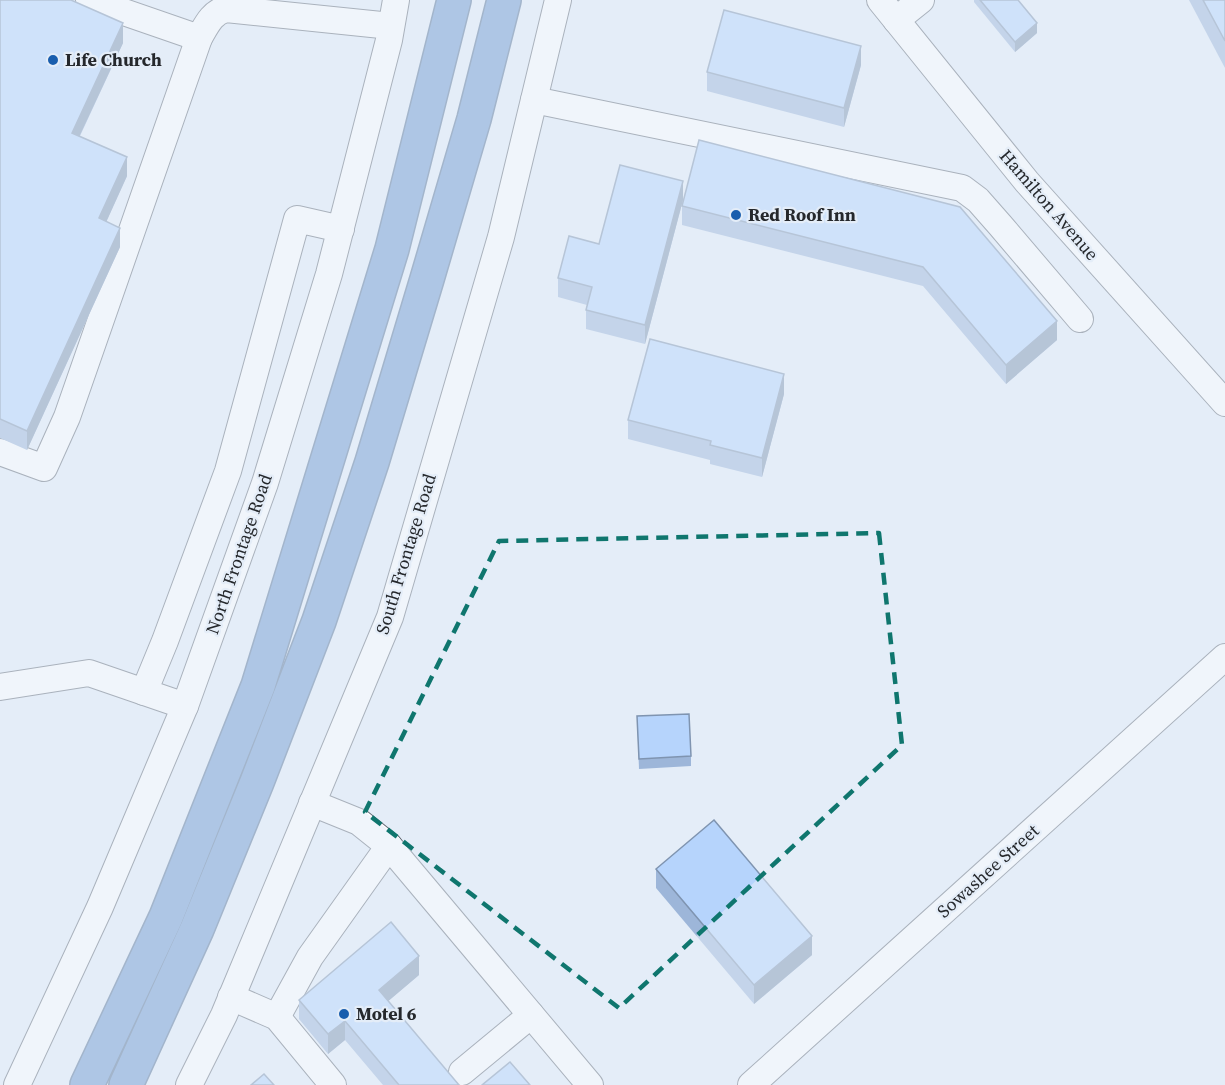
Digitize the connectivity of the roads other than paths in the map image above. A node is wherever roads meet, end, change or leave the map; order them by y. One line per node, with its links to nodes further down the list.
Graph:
1 (89, 0): 10 (street)
2 (396, 0): 9 (street, North Frontage Road)
3 (454, 0): 29 (highway)
4 (504, 0): 30 (highway)
5 (558, 0): 11 (street, South Frontage Road)
6 (880, 0): 8 (street, Hamilton Avenue)
7 (921, 0): 8 (street)
8 (896, 20): 14 (street, Hamilton Avenue)
9 (391, 26): 10 (street); 12 (street, North Frontage Road)
10 (199, 38): 15 (street)
11 (534, 99): 13 (street); 22 (street, South Frontage Road)
12 (340, 229): 16 (street); 17 (street, North Frontage Road)
13 (1080, 319)
14 (1225, 403)
15 (0, 452)
16 (228, 471): 17 (street); 20 (street)
17 (265, 483): 21 (street, North Frontage Road)
18 (1225, 657): 34 (street, Sowashee Street)
19 (0, 687): 20 (street)
20 (144, 692): 21 (street)
21 (185, 706): 28 (street, North Frontage Road)
22 (312, 803): 23 (street); 24 (street, South Frontage Road)
23 (389, 846): 25 (street); 26 (street)
24 (231, 997): 26 (street); 31 (street, South Frontage Road)
25 (531, 1015): 27 (street); 33 (street)
26 (277, 1017): 32 (street)
27 (462, 1072)
28 (17, 1085)
29 (87, 1085)
30 (126, 1085)
31 (189, 1085)
32 (333, 1085)
33 (590, 1085)
34 (751, 1085)

